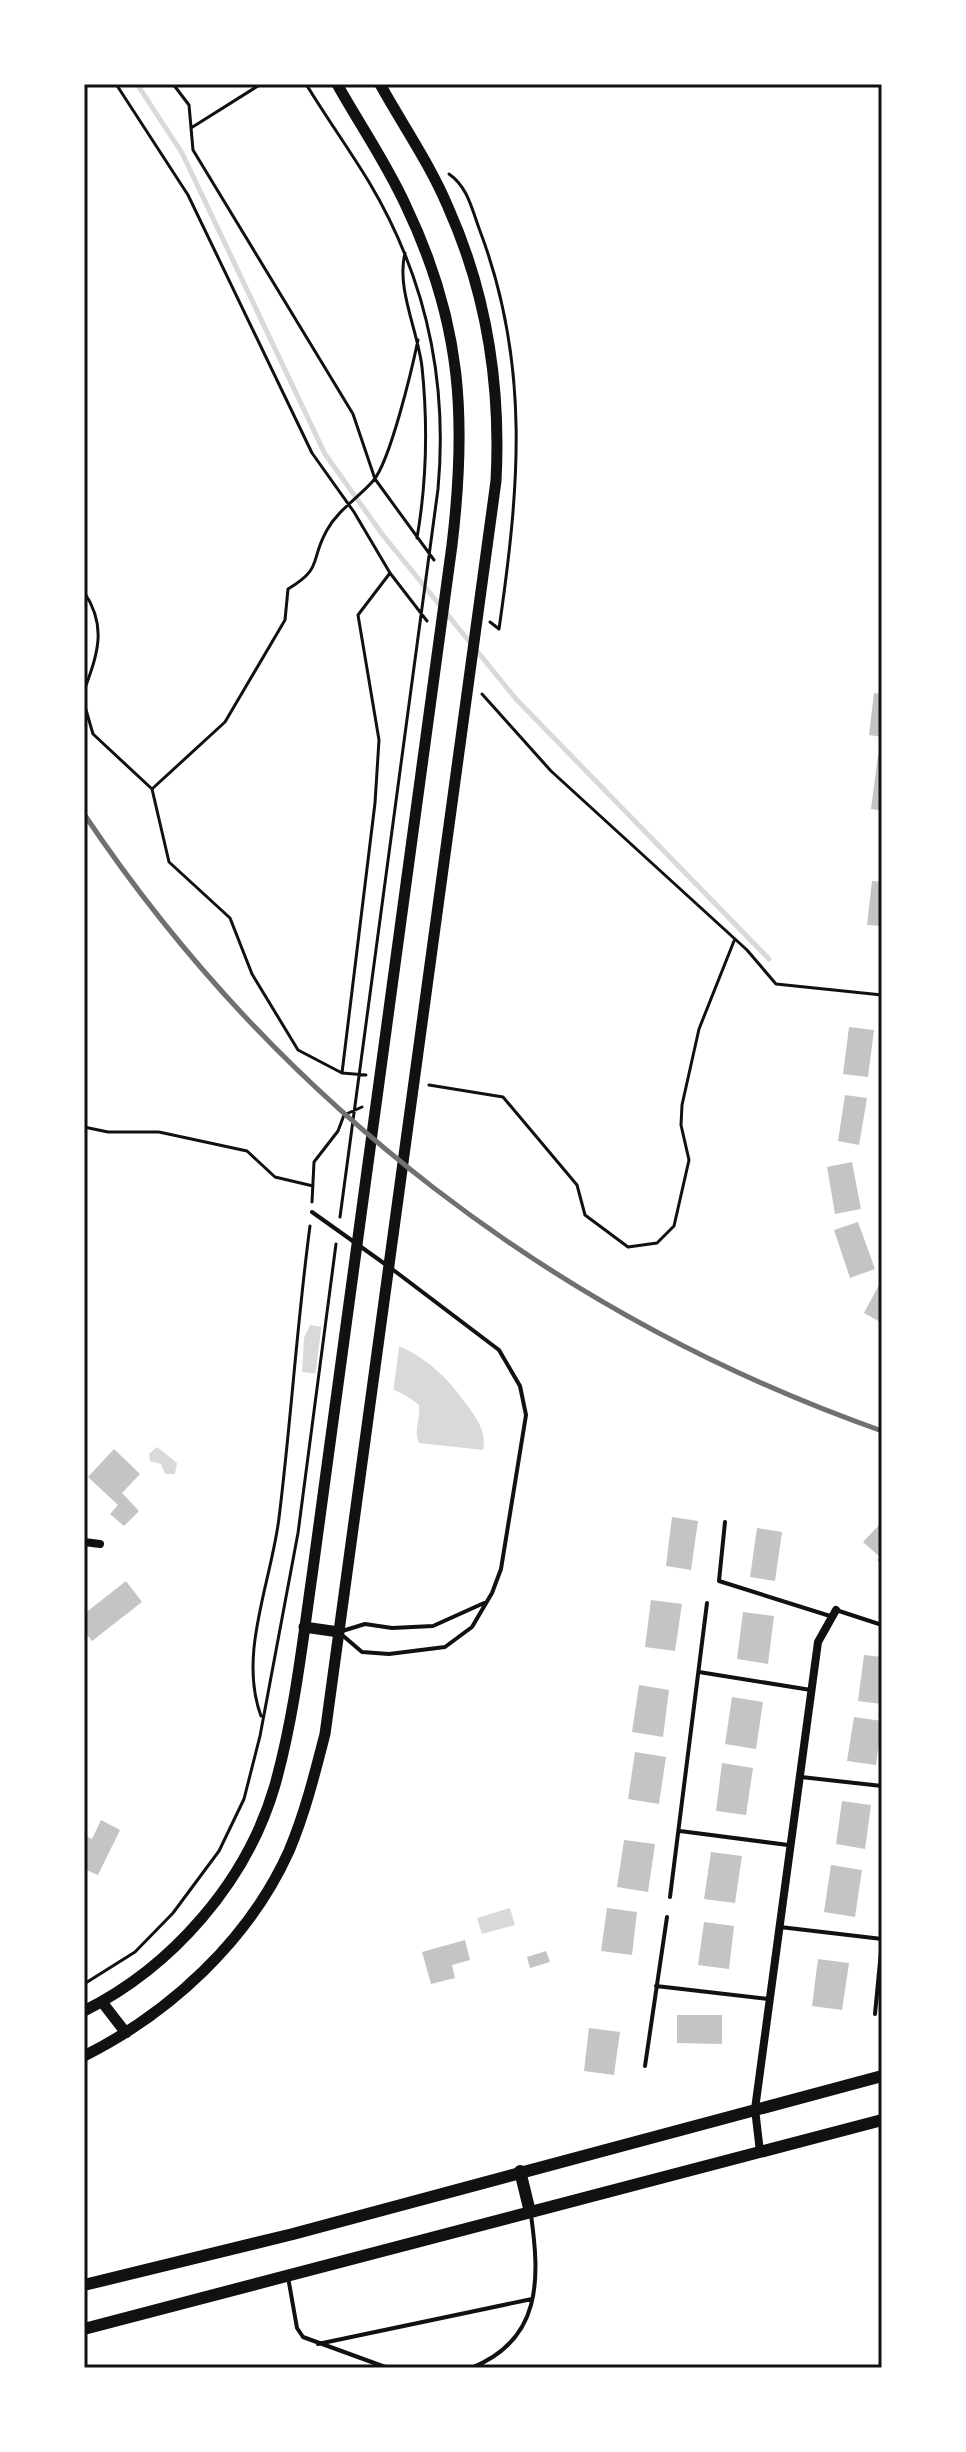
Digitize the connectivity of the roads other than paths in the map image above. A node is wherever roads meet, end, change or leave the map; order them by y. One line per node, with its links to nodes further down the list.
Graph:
1 (337, 84): 11 (main road)
2 (380, 84): 12 (main road)
3 (312, 1212): 7 (lane)
4 (725, 1522): 9 (lane)
5 (84, 1542): 6 (street)
6 (100, 1544)
7 (486, 1602): 12 (lane); 12 (lane)
8 (707, 1603): 13 (lane)
9 (834, 1613): 10 (lane); 14 (street)
10 (882, 1625)
11 (304, 1627): 12 (main road); 25 (main road)
12 (339, 1632): 28 (main road)
13 (699, 1672): 14 (lane); 17 (lane)
14 (811, 1690): 15 (street)
15 (798, 1777): 16 (lane); 18 (street)
16 (882, 1786)
17 (679, 1831): 18 (lane); 19 (lane)
18 (788, 1845): 21 (street)
19 (670, 1897)
20 (667, 1917): 23 (lane)
21 (778, 1926): 22 (lane); 24 (street)
22 (882, 1940): 27 (lane)
23 (656, 1986): 24 (lane); 30 (lane)
24 (769, 1999): 32 (street)
25 (102, 2002): 26 (main road); 28 (main road)
26 (84, 2011)
27 (875, 2014)
28 (126, 2033): 29 (main road)
29 (84, 2056)
30 (645, 2066)
31 (882, 2076): 32 (main road)
32 (755, 2109): 34 (street); 35 (main road)
33 (882, 2120): 34 (main road)
34 (760, 2152): 36 (main road)
35 (520, 2171): 36 (main road); 38 (main road)
36 (530, 2212): 37 (main road); 39 (lane)
37 (288, 2275): 40 (main road); 41 (lane)
38 (84, 2285)
39 (532, 2299): 41 (lane); 43 (lane)
40 (84, 2329)
41 (318, 2344): 42 (lane)
42 (388, 2368)
43 (471, 2368)

